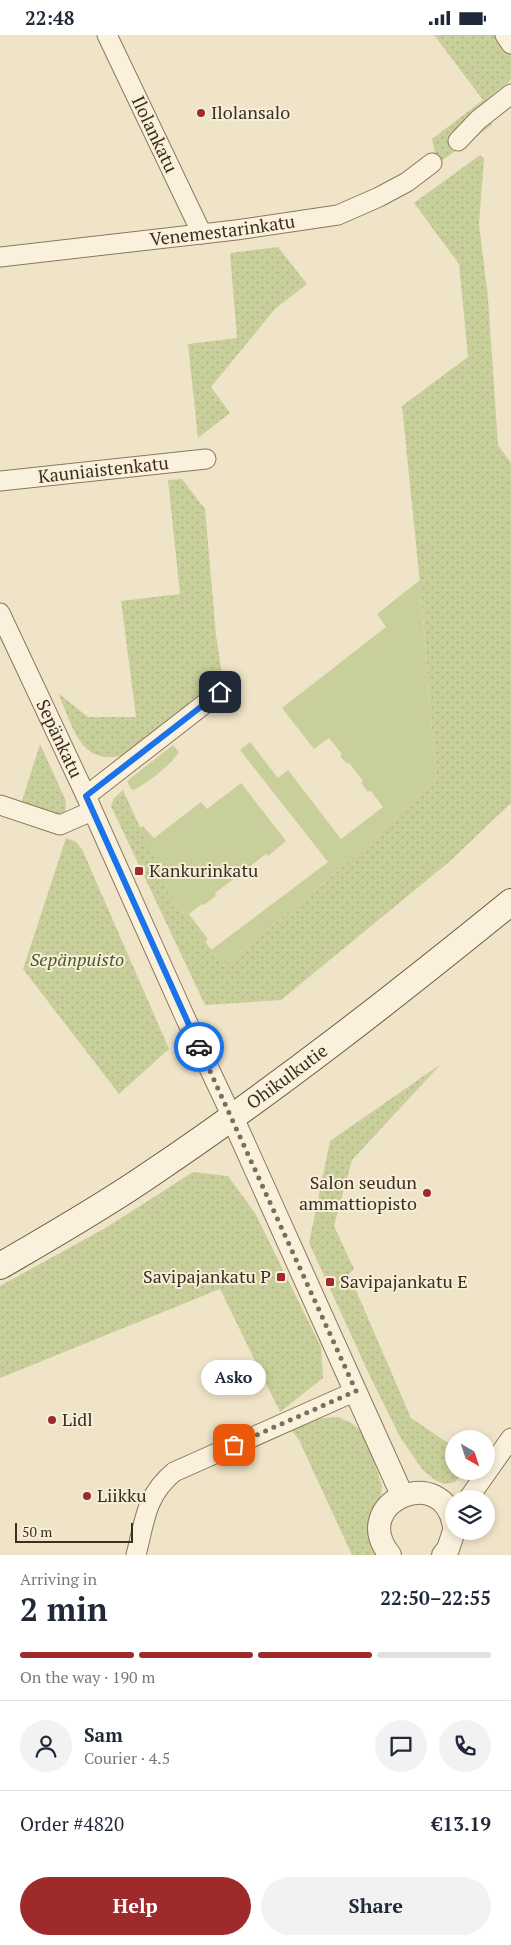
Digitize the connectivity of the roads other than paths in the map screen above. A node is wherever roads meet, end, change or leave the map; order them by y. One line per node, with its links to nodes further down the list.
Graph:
1 (107, 35): 7 (street, Ilolankatu)
2 (505, 35): 3 (street)
3 (511, 44)
4 (511, 94): 5 (street)
5 (458, 141)
6 (432, 163): 7 (street, Venemestarinkatu)
7 (202, 234): 8 (street, Venemestarinkatu)
8 (0, 257)
9 (206, 459): 10 (street, Kauniaistenkatu)
10 (0, 481)
11 (0, 613): 13 (street, Sepänkatu)
12 (220, 692): 13 (street)
13 (89, 803): 14 (street); 16 (street, Sepänkatu)
14 (0, 805)
15 (511, 902): 16 (main road, Ohikulkutie)
16 (232, 1117): 17 (main road, Ohikulkutie); 18 (street, Sepänkatu)
17 (0, 1266)
18 (356, 1391): 21 (street, Sepänkatu); 24 (street)
19 (511, 1438): 20 (street)
20 (474, 1490)
21 (402, 1495): 22 (street); 25 (street)
22 (445, 1506)
23 (451, 1540): 26 (street)
24 (136, 1555)
25 (390, 1555)
26 (443, 1555)

